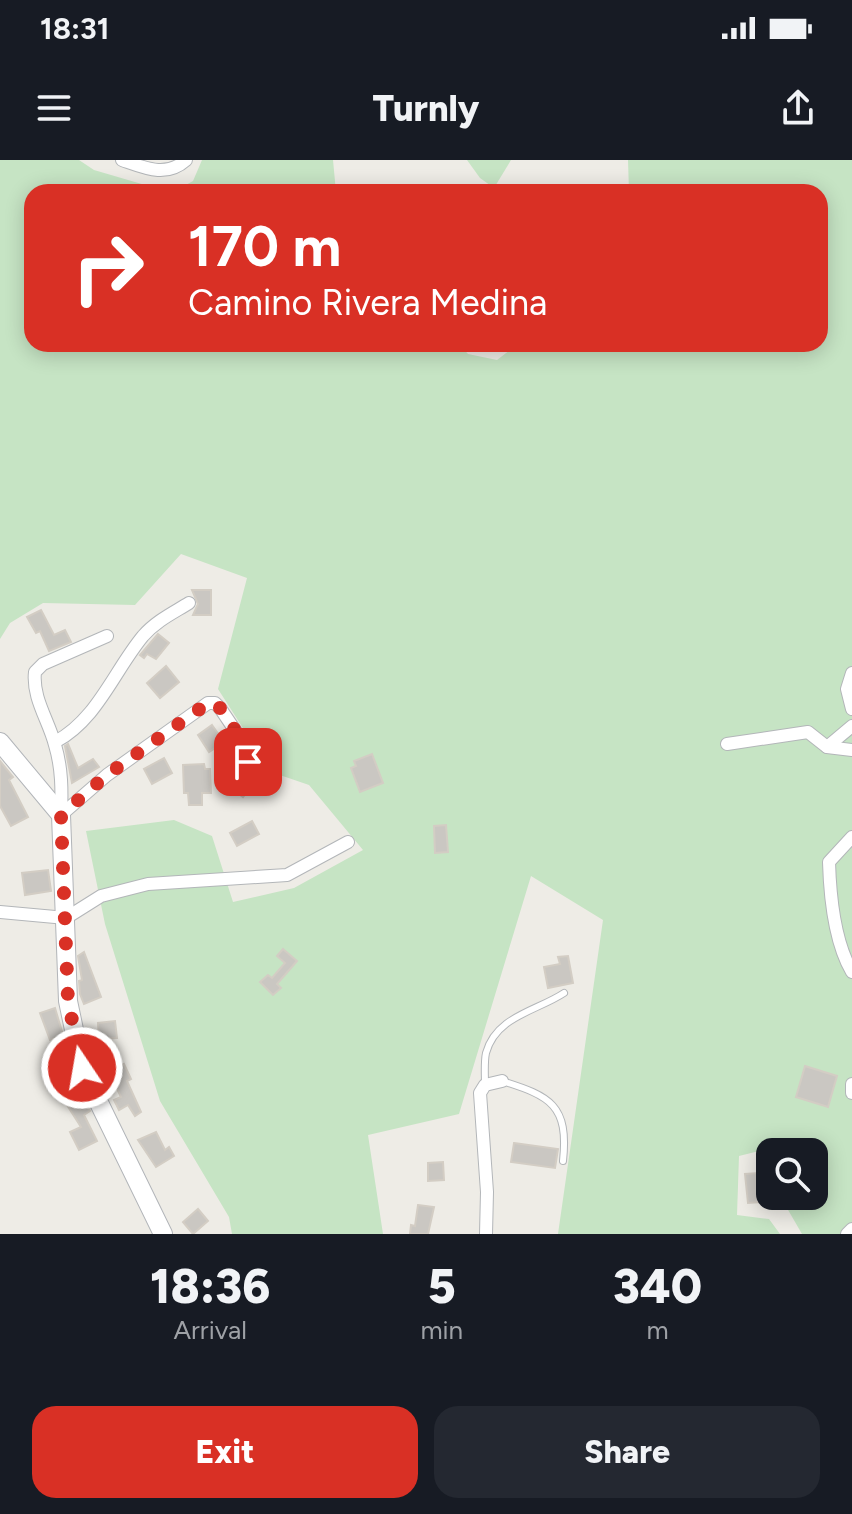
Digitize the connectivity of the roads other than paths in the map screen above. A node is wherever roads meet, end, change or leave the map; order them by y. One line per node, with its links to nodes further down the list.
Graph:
1 (122, 160): 2 (street)
2 (186, 160)
3 (189, 603): 9 (street)
4 (107, 636): 9 (street)
5 (852, 673): 6 (street)
6 (852, 709)
7 (852, 726): 11 (street)
8 (0, 742): 14 (street)
9 (55, 742): 14 (street)
10 (727, 744): 11 (street)
11 (827, 747): 12 (street)
12 (852, 750)
13 (248, 762): 14 (street)
14 (61, 815): 18 (street)
15 (852, 837): 19 (street)
16 (348, 842): 18 (street)
17 (0, 912): 18 (street)
18 (66, 918): 27 (street)
19 (852, 972)
20 (564, 993): 23 (lane)
21 (502, 1081): 23 (street); 25 (lane)
22 (852, 1084): 24 (street)
23 (485, 1085): 28 (street)
24 (852, 1093)
25 (563, 1161)
26 (852, 1229): 29 (street)
27 (163, 1234)
28 (486, 1234)
29 (847, 1234)

